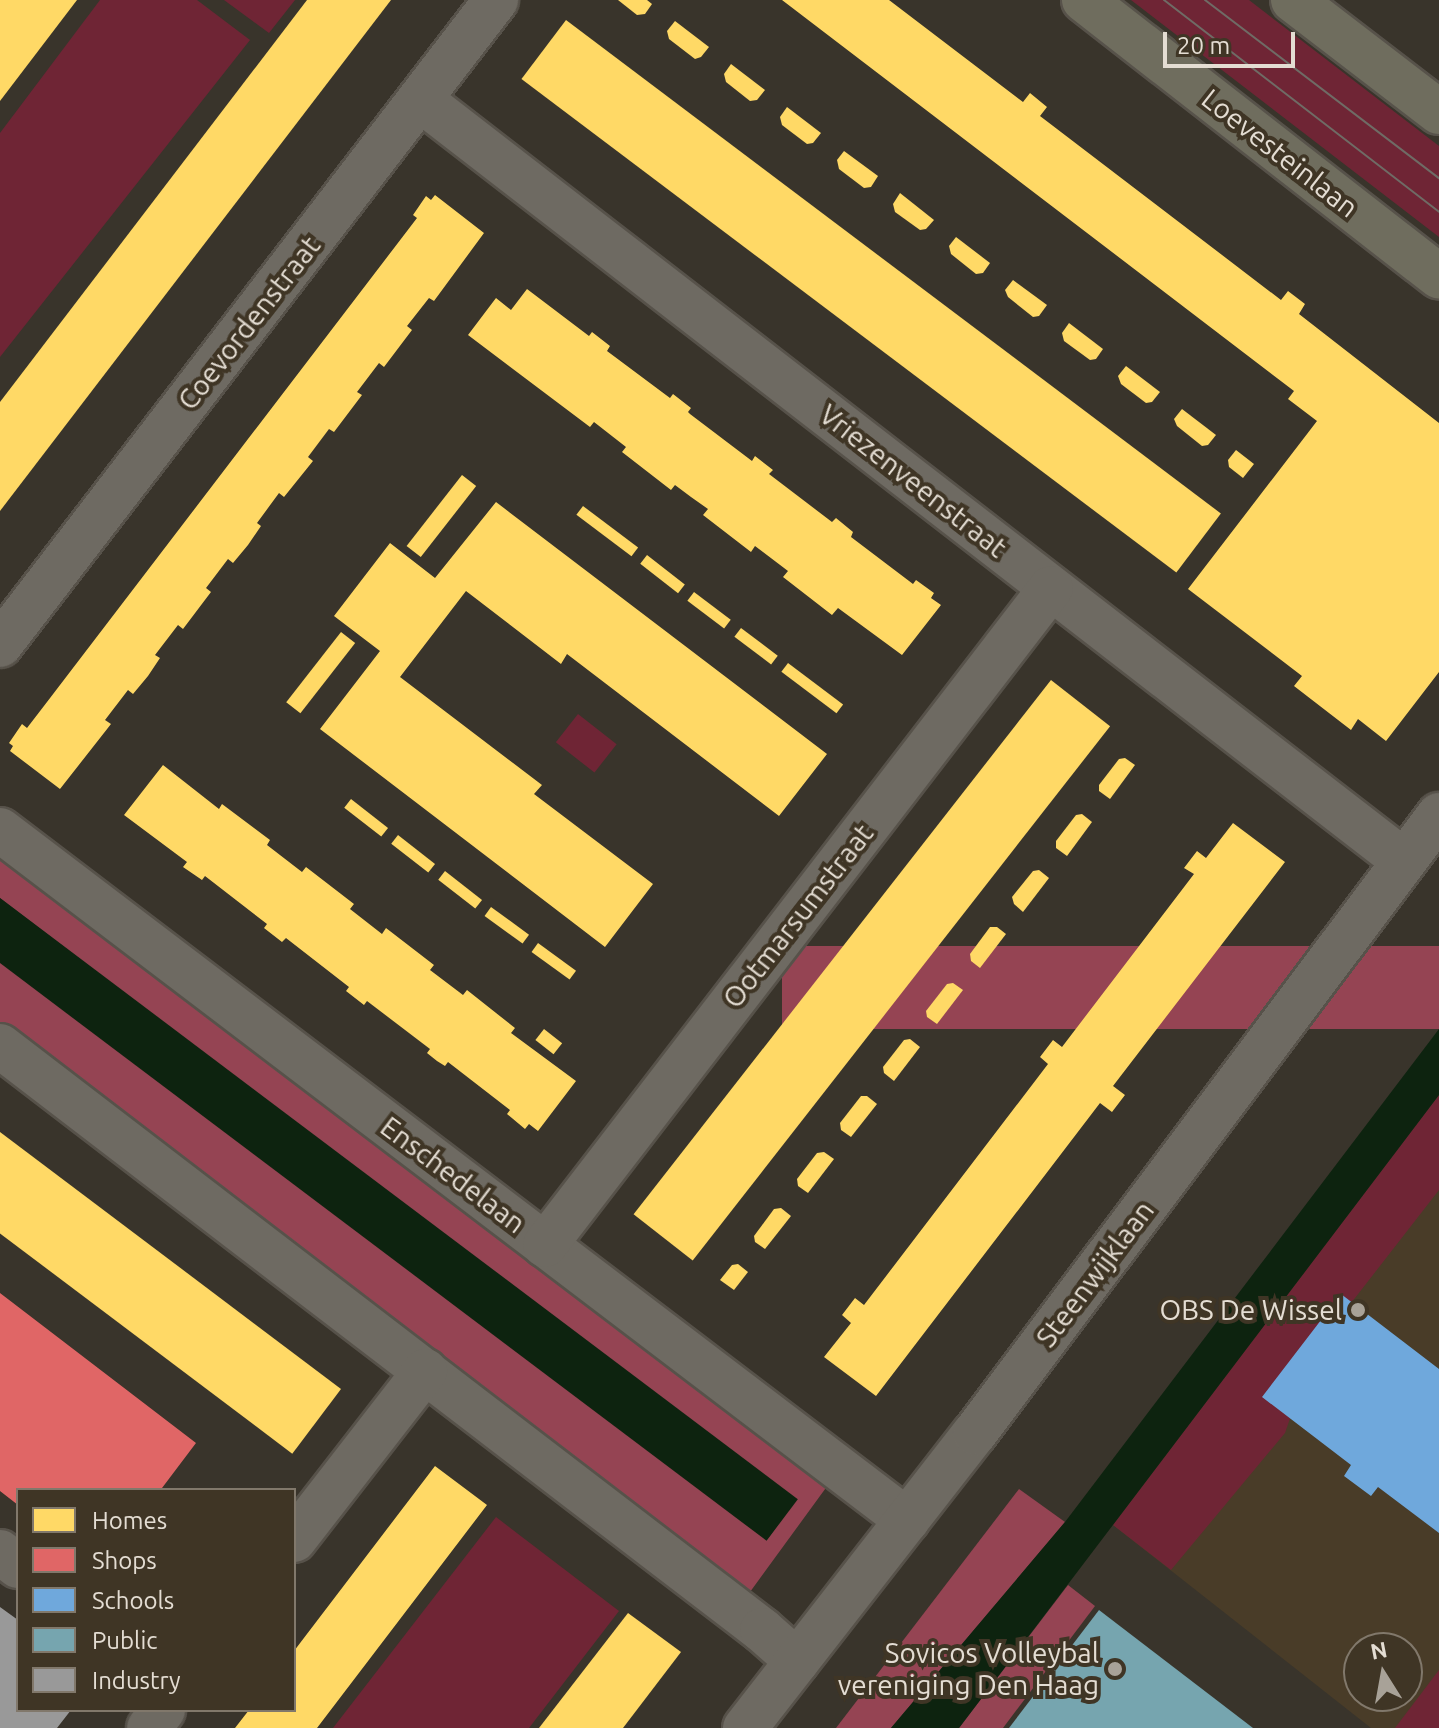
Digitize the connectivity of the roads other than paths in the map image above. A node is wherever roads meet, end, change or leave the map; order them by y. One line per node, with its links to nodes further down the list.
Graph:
1 (496, 0): 4 (street, Coevordenstraat)
2 (1084, 0): 6 (main road, Loevesteinlaan)
3 (1293, 0): 5 (main road)
4 (422, 101): 7 (street, Vriezenveenstraat); 8 (street, Coevordenstraat)
5 (1439, 112)
6 (1439, 276)
7 (1051, 588): 11 (street, Vriezenveenstraat); 13 (street, Ootmarsumstraat)
8 (0, 645)
9 (1439, 815): 11 (street, Steenwijklaan)
10 (0, 830): 13 (street, Enschedelaan)
11 (1404, 861): 15 (street, Steenwijklaan)
12 (0, 1046): 14 (street)
13 (545, 1245): 15 (street, Enschedelaan)
14 (425, 1371): 16 (street); 19 (street)
15 (907, 1520): 19 (street, Steenwijklaan)
16 (296, 1537)
17 (0, 1552): 18 (street)
18 (16, 1564)
19 (797, 1661): 22 (street, Steenwijklaan)
20 (161, 1712): 21 (street)
21 (149, 1728)
22 (745, 1728)

